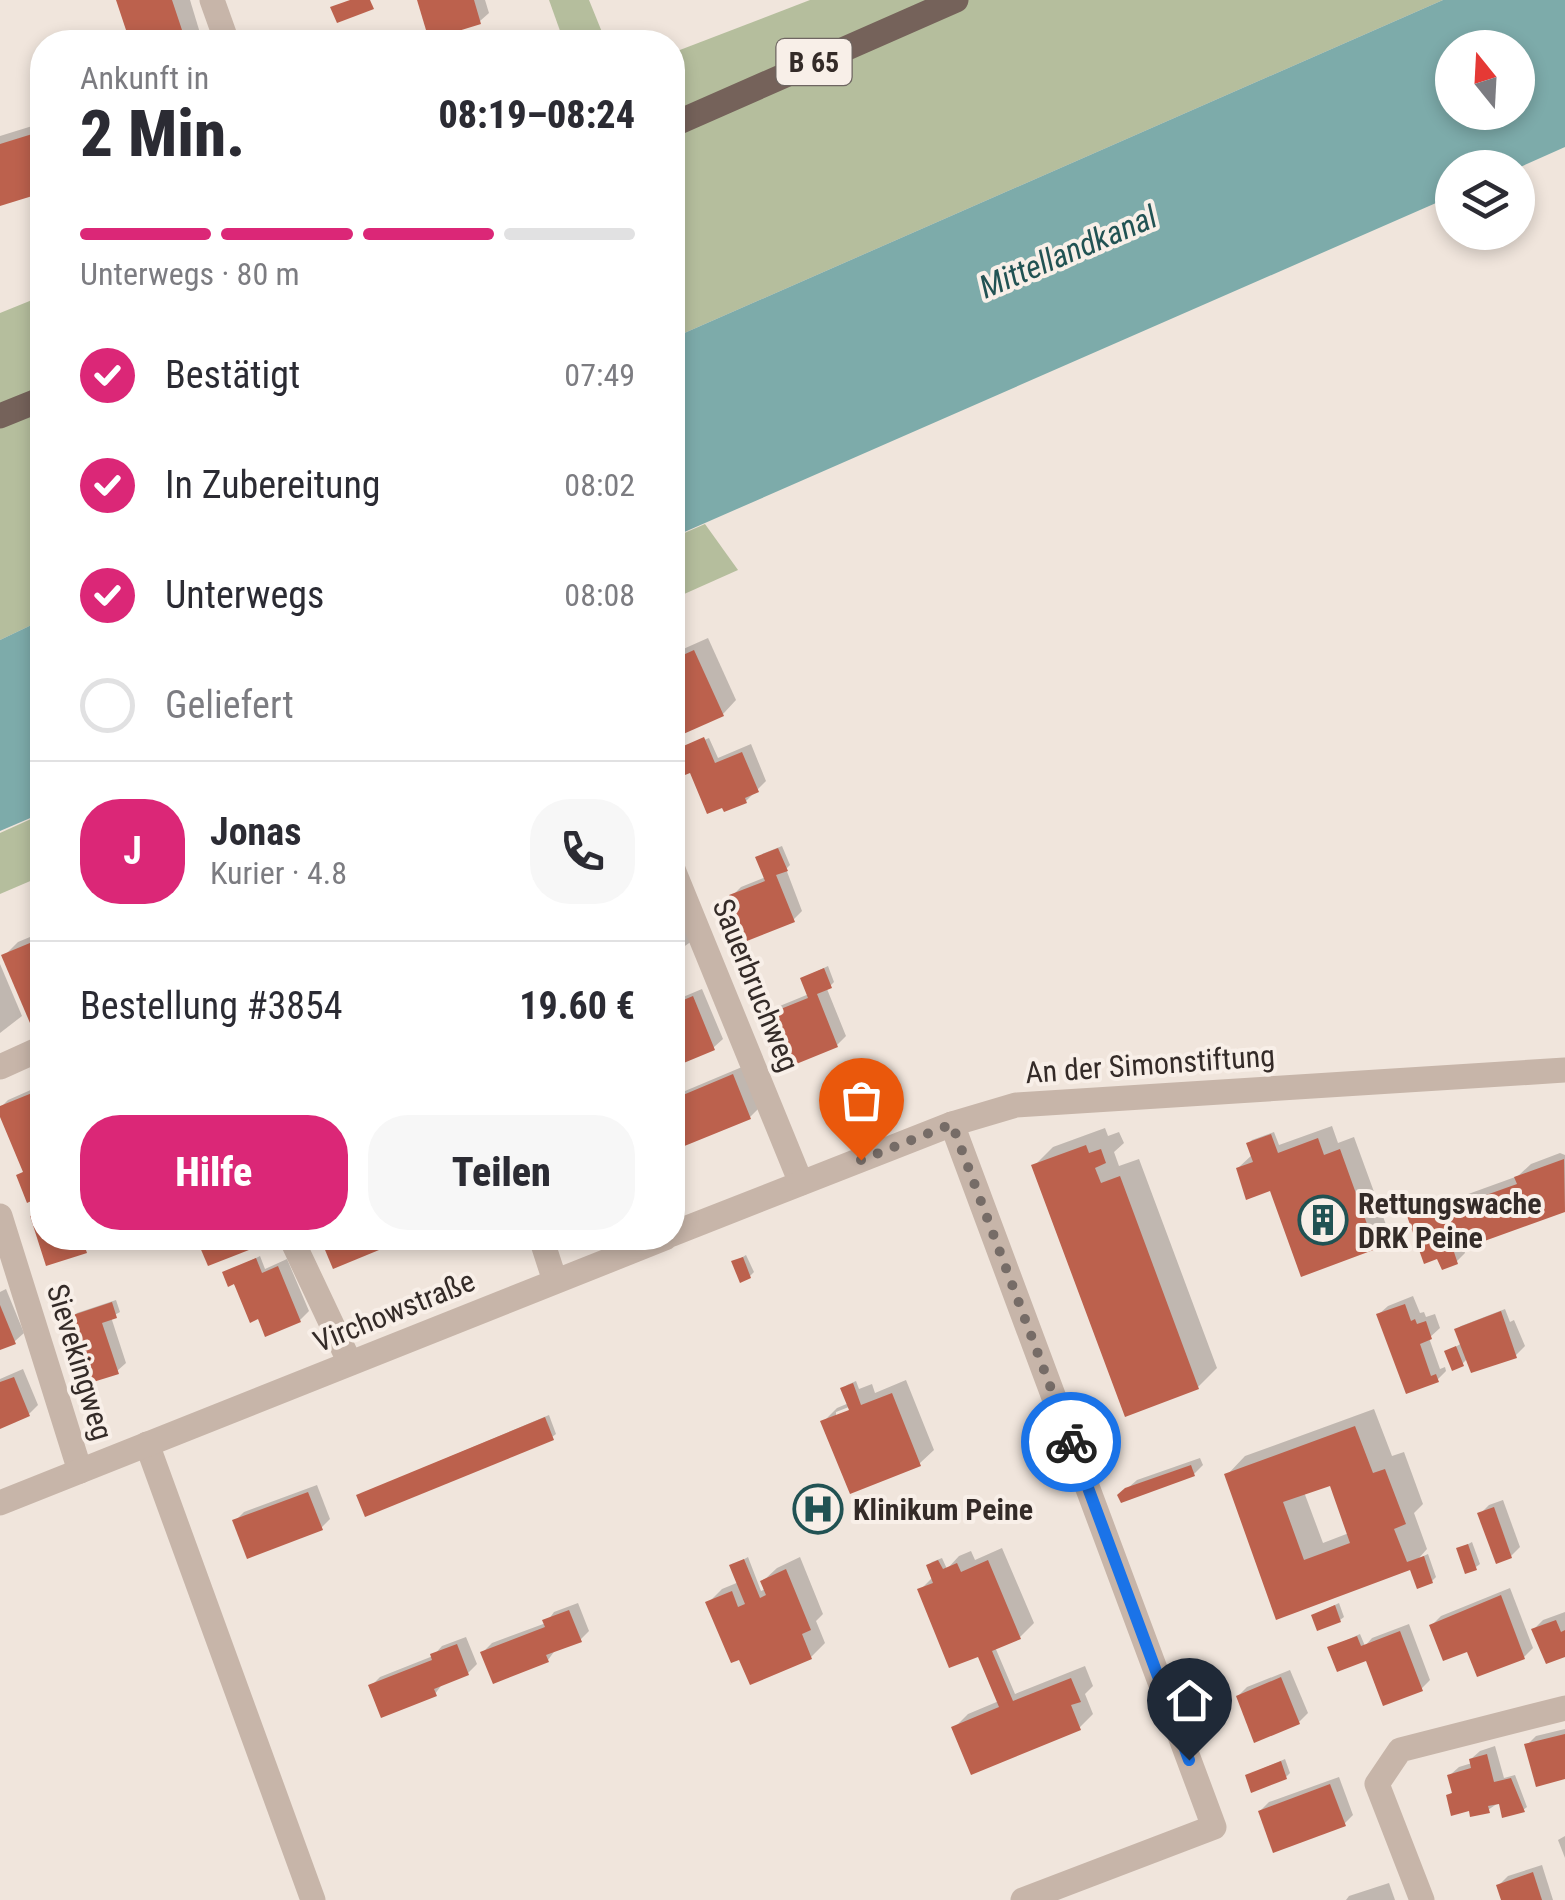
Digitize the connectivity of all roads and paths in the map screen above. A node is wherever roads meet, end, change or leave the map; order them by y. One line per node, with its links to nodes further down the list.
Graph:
1 (212, 0): 3 (street)
2 (956, 0): 4 (main road, B 65)
3 (223, 30)
4 (685, 119)
5 (30, 404): 6 (main road)
6 (0, 416)
7 (685, 900): 12 (street, Sauerbruchweg)
8 (30, 1053): 9 (street)
9 (0, 1067)
10 (1565, 1070): 11 (street, An der Simonstiftung)
11 (952, 1124): 12 (street); 25 (street)
12 (801, 1183): 14 (street)
13 (0, 1216): 21 (street, Sievekingweg)
14 (685, 1229)
15 (297, 1250): 19 (street)
16 (545, 1250): 18 (street)
17 (634, 1250): 18 (street, Virchowstraße)
18 (555, 1281): 19 (street, Virchowstraße)
19 (350, 1364): 20 (street, Virchowstraße)
20 (147, 1444): 21 (street, Virchowstraße); 24 (street)
21 (80, 1472): 22 (street, Virchowstraße)
22 (0, 1503)
23 (1565, 1708): 26 (street)
24 (313, 1900)
25 (1023, 1900)
26 (1422, 1900)

